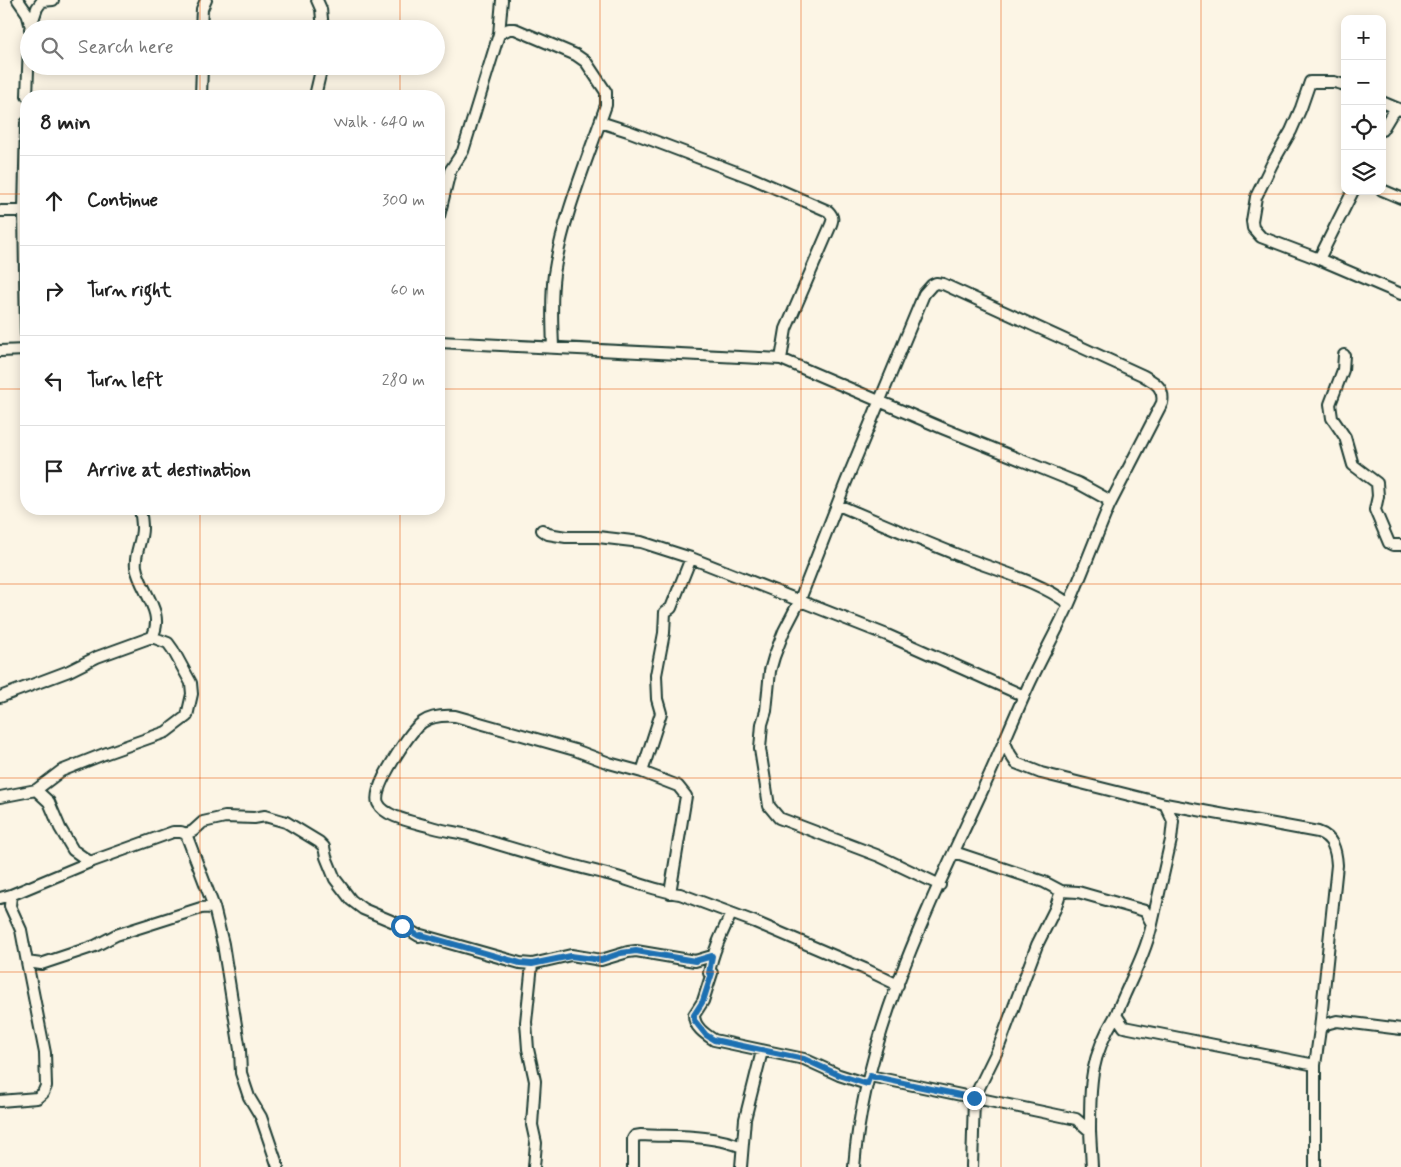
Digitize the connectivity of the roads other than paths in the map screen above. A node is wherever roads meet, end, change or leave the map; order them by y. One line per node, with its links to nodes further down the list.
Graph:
1 (18, 0): 6 (street)
2 (43, 0): 7 (street)
3 (206, 0): 8 (street)
4 (317, 0): 9 (street)
5 (502, 0): 10 (street)
6 (29, 20)
7 (33, 20)
8 (201, 20)
9 (322, 20)
10 (499, 34): 20 (street); 21 (street)
11 (28, 75): 15 (street)
12 (202, 75): 16 (street)
13 (320, 75): 17 (street)
14 (1341, 84): 27 (street)
15 (28, 90)
16 (201, 90)
17 (316, 90)
18 (1392, 108): 19 (street)
19 (1386, 121)
20 (600, 122): 30 (street); 34 (street)
21 (445, 191)
22 (1386, 192): 24 (street)
23 (1351, 195): 27 (street)
24 (1401, 198)
25 (20, 210): 26 (street)
26 (0, 212)
27 (1319, 259): 28 (street)
28 (1401, 294)
29 (445, 342): 30 (street)
30 (553, 346): 34 (street)
31 (20, 350): 32 (street)
32 (0, 351)
33 (1344, 355): 40 (street)
34 (781, 359): 35 (street)
35 (879, 401): 36 (street); 37 (street); 37 (street)
36 (838, 505): 42 (street); 43 (street)
37 (1108, 506): 43 (street)
38 (141, 515): 44 (street)
39 (542, 530): 41 (street)
40 (1401, 544)
41 (691, 558): 42 (street); 50 (street)
42 (799, 602): 45 (street); 59 (street)
43 (1069, 604): 45 (street)
44 (152, 637): 46 (street); 51 (street)
45 (1024, 696): 47 (street)
46 (0, 697)
47 (1005, 743): 48 (street); 49 (street)
48 (1016, 763): 49 (street); 53 (street)
49 (994, 765): 57 (street)
50 (642, 772): 61 (street); 61 (street)
51 (36, 790): 52 (street); 58 (street)
52 (0, 797)
53 (1166, 804): 54 (street); 55 (street)
54 (1184, 807): 55 (street); 75 (street)
55 (1173, 821): 65 (street)
56 (186, 834): 58 (street); 64 (street); 71 (street)
57 (954, 852): 59 (street); 60 (street)
58 (90, 862): 62 (street)
59 (940, 885): 72 (street)
60 (1061, 891): 66 (street); 81 (street)
61 (670, 893): 67 (street)
62 (11, 895): 63 (street); 70 (street)
63 (0, 898)
64 (214, 907): 70 (street); 85 (street)
65 (1156, 907): 66 (street); 68 (street)
66 (1145, 911): 68 (street)
67 (731, 914): 69 (street); 72 (street)
68 (1152, 924): 73 (street)
69 (712, 956): 71 (street); 78 (street)
70 (27, 962): 82 (street)
71 (532, 964): 86 (street)
72 (898, 985): 80 (street)
73 (1116, 1015): 74 (street); 77 (street)
74 (1124, 1027): 77 (street); 79 (street)
75 (1320, 1029): 76 (street); 79 (street)
76 (1401, 1029)
77 (1107, 1030): 83 (street)
78 (762, 1051): 80 (street); 84 (street)
79 (1315, 1065): 92 (street)
80 (869, 1080): 81 (street); 89 (street)
81 (974, 1098): 83 (street); 90 (street)
82 (0, 1101)
83 (1090, 1131): 91 (street)
84 (742, 1147): 87 (street); 88 (street)
85 (278, 1167)
86 (534, 1167)
87 (633, 1167)
88 (741, 1167)
89 (854, 1167)
90 (972, 1167)
91 (1092, 1167)
92 (1315, 1167)

